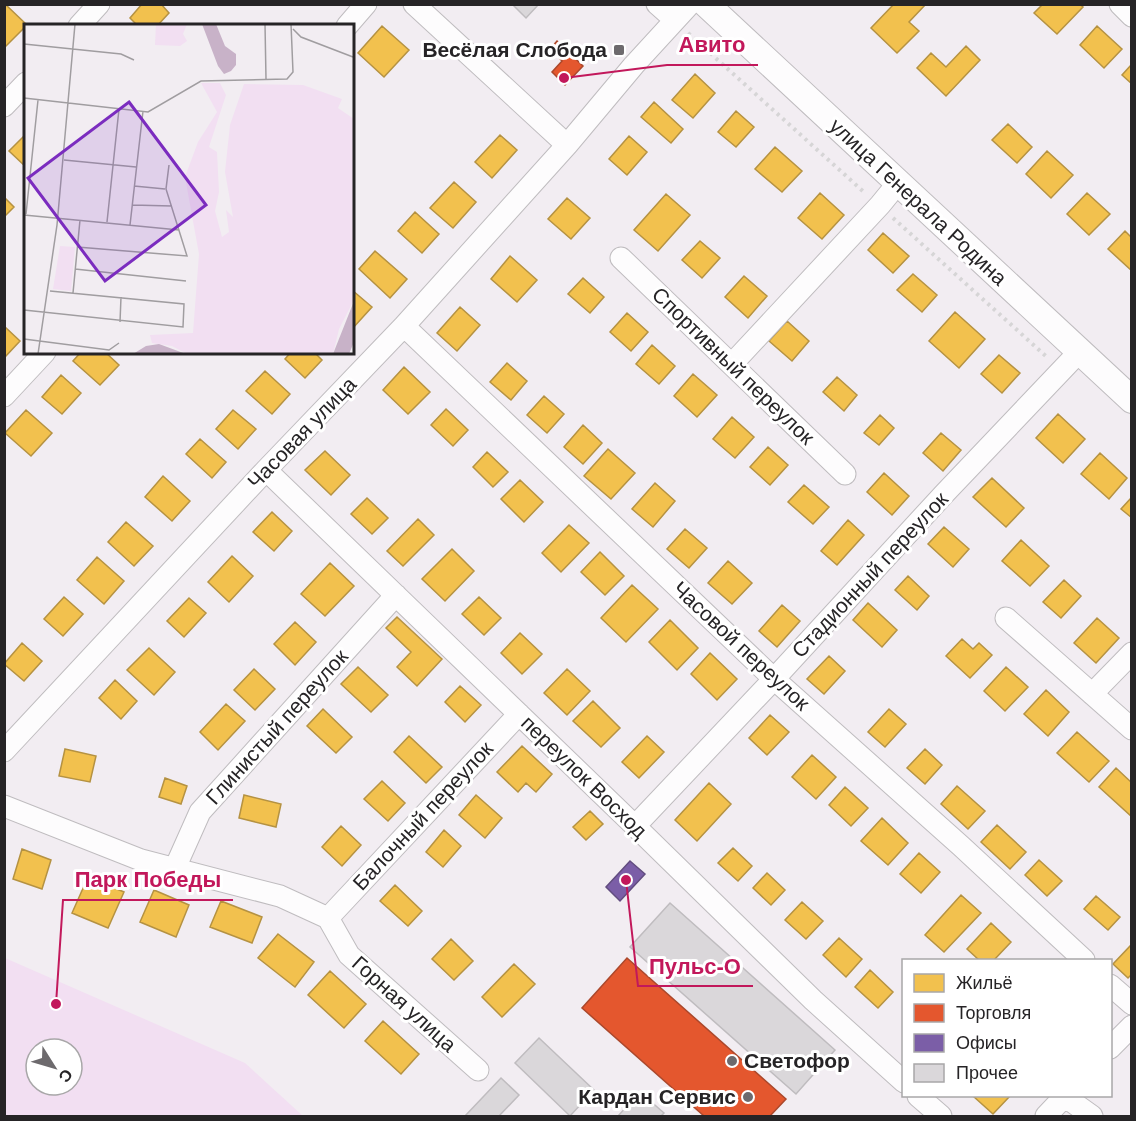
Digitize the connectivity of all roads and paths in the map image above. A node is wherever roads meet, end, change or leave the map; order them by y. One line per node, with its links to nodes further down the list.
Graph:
1 (99, 4): 10 (street)
2 (366, 4): 11 (street)
3 (414, 4): 14 (street)
4 (657, 4): 9 (street)
5 (690, 4): 9 (street, Часовая улица)
6 (706, 4): 15 (main road, улица Генерала Родина)
7 (1120, 4): 8 (street)
8 (1131, 16)
9 (675, 20): 14 (street, Часовая улица)
10 (82, 24)
11 (349, 24)
12 (24, 85): 13 (street)
13 (4, 106)
14 (567, 145): 17 (street, Часовая улица)
15 (898, 183): 18 (main road, улица Генерала Родина); 20 (street)
16 (621, 258): 20 (street, Спортивный переулок)
17 (404, 326): 23 (street, Часовая улица); 28 (street, Часовой переулок)
18 (1080, 351): 22 (main road, улица Генерала Родина); 28 (street, Стадионный переулок)
19 (43, 354): 21 (street)
20 (732, 364): 24 (street, Спортивный переулок)
21 (4, 396)
22 (1131, 399)
23 (266, 471): 25 (street, переулок Восход); 32 (street, Часовая улица)
24 (845, 474)
25 (396, 595): 30 (street, переулок Восход); 35 (street, Глинистый переулок)
26 (1006, 618): 29 (street)
27 (1131, 653): 29 (street)
28 (774, 679): 34 (street, Стадионный переулок); 37 (street, Часовой переулок)
29 (1092, 694): 31 (street)
30 (519, 714): 34 (street, переулок Восход); 36 (street, Балочный переулок)
31 (1131, 729)
32 (4, 751)
33 (4, 806): 35 (street)
34 (635, 826): 43 (street, переулок Восход)
35 (175, 868): 36 (street)
36 (328, 918): 42 (street, Горная улица)
37 (1083, 959)
38 (1112, 987): 39 (street)
39 (1131, 1004)
40 (1131, 1026): 41 (street)
41 (1112, 1046)
42 (478, 1070)
43 (902, 1081)
44 (920, 1097): 47 (street)
45 (1064, 1097): 48 (street)
46 (1066, 1097): 49 (street)
47 (941, 1116)
48 (1046, 1116)
49 (1092, 1116)

